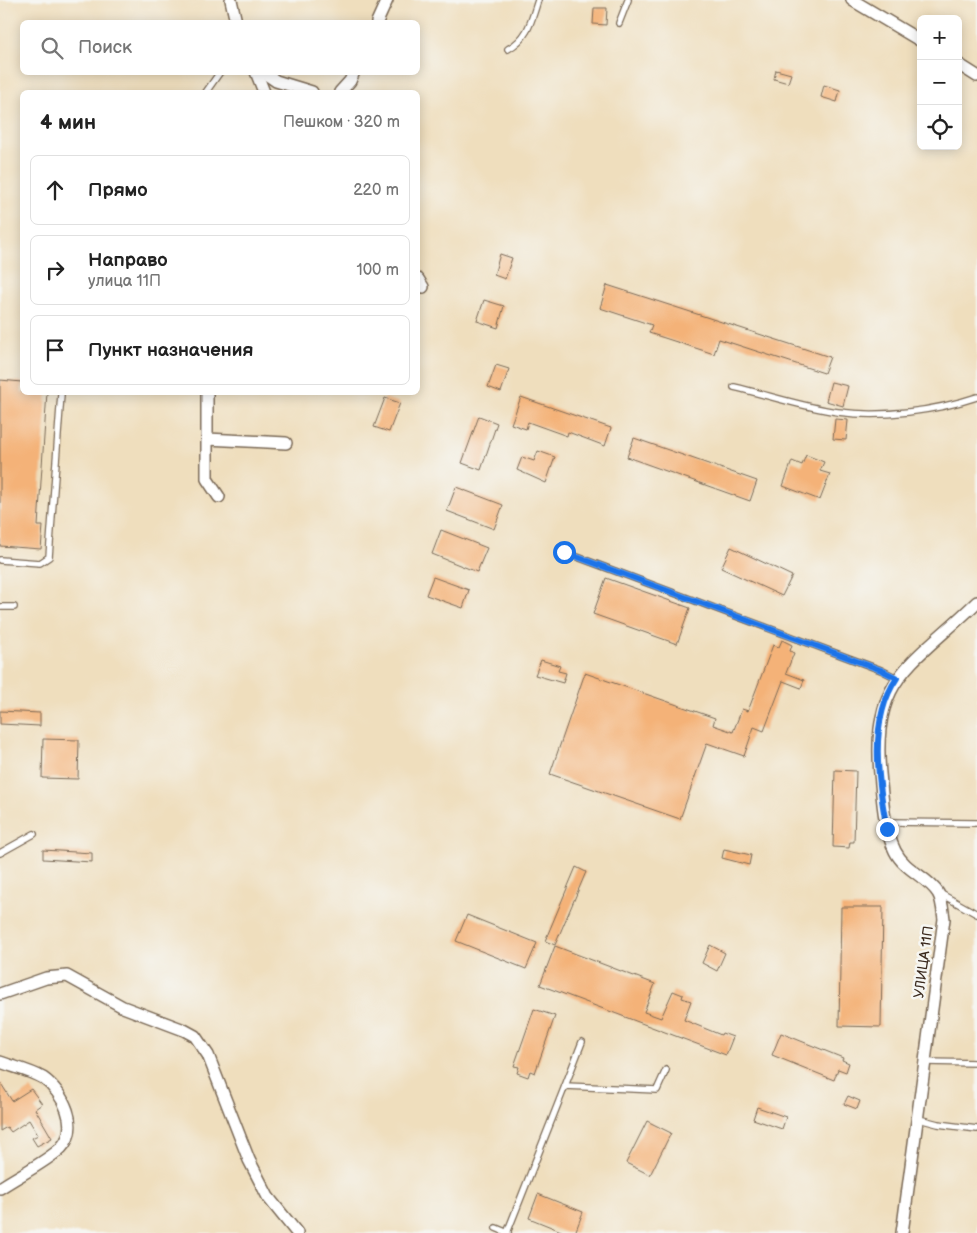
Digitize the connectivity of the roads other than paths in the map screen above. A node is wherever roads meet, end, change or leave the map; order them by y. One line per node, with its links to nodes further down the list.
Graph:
1 (231, 0): 6 (street)
2 (387, 0): 7 (street)
3 (538, 0): 10 (lane)
4 (628, 0): 8 (lane)
5 (852, 0): 9 (street)
6 (236, 20)
7 (378, 20)
8 (619, 22)
9 (917, 40)
10 (508, 49)
11 (962, 67): 16 (street)
12 (218, 75): 17 (lane)
13 (257, 75): 18 (street)
14 (267, 75): 19 (street)
15 (353, 75): 20 (street)
16 (977, 76)
17 (207, 90)
18 (263, 90)
19 (305, 90)
20 (342, 90)
21 (734, 386): 24 (lane)
22 (61, 395): 29 (lane)
23 (207, 395): 25 (street)
24 (977, 397)
25 (207, 439): 26 (street); 27 (street)
26 (286, 443)
27 (219, 498)
28 (564, 552): 33 (lane)
29 (0, 560)
30 (977, 602): 33 (street)
31 (0, 607): 32 (lane)
32 (14, 608)
33 (897, 678): 34 (street)
34 (886, 822): 35 (lane); 38 (street)
35 (977, 823)
36 (34, 834): 37 (lane)
37 (0, 853)
38 (939, 893): 39 (lane); 43 (street, УЛИЦА 11П)
39 (977, 914)
40 (0, 994): 51 (street)
41 (582, 1042): 46 (lane)
42 (0, 1062): 49 (street)
43 (926, 1062): 44 (lane); 47 (street, УЛИЦА 11П)
44 (977, 1063)
45 (666, 1070): 46 (lane)
46 (565, 1086): 52 (lane)
47 (919, 1119): 48 (lane); 53 (street, УЛИЦА 11П)
48 (977, 1129)
49 (0, 1188)
50 (496, 1228): 52 (lane)
51 (297, 1233)
52 (507, 1233)
53 (902, 1233)

